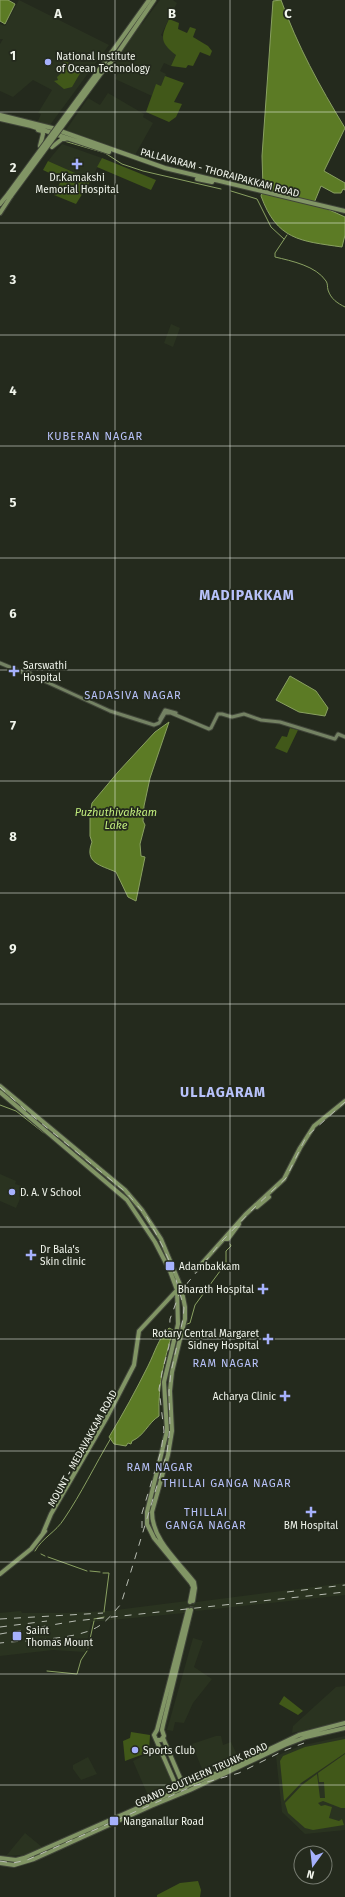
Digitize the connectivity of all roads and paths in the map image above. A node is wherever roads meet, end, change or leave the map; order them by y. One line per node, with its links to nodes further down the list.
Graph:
1 (149, 0): 3 (main road)
2 (154, 0): 4 (main road)
3 (144, 7): 4 (main road); 5 (main road)
4 (148, 10): 5 (main road)
5 (101, 71): 14 (main road, bridge)
6 (0, 114): 8 (main road, PALLAVARAM - THORAIPAKKAM ROAD)
7 (0, 119): 8 (main road, PALLAVARAM - THORAIPAKKAM ROAD)
8 (11, 119): 9 (main road, PALLAVARAM - THORAIPAKKAM ROAD); 9 (main road, PALLAVARAM - THORAIPAKKAM ROAD)
9 (25, 124): 10 (main road, PALLAVARAM - THORAIPAKKAM ROAD)
10 (31, 126): 11 (main road, PALLAVARAM - THORAIPAKKAM ROAD); 12 (main road); 17 (main road, PALLAVARAM - THORAIPAKKAM ROAD)
11 (85, 144): 13 (main road); 17 (main road, PALLAVARAM - THORAIPAKKAM ROAD)
12 (40, 146)
13 (52, 147)
14 (10, 195): 15 (main road); 16 (main road)
15 (0, 204)
16 (0, 213)
17 (345, 213)
18 (1, 663): 19 (main road)
19 (345, 738)
20 (0, 1086): 22 (main road)
21 (0, 1092): 22 (main road)
22 (7, 1096): 25 (main road); 26 (main road)
23 (345, 1101): 27 (main road)
24 (345, 1104): 27 (main road)
25 (130, 1195): 26 (main road); 30 (main road)
26 (127, 1200): 29 (main road)
27 (222, 1241): 28 (main road)
28 (196, 1270)
29 (177, 1290): 31 (main road); 33 (main road, MOUNT - MEDAVAKKAM ROAD)
30 (170, 1404): 31 (main road); 32 (main road)
31 (164, 1405): 32 (main road)
32 (170, 1431): 34 (main road)
33 (0, 1574)
34 (191, 1601)
35 (189, 1610): 38 (main road)
36 (345, 1724): 39 (main road, GRAND SOUTHERN TRUNK ROAD)
37 (345, 1728): 39 (main road, GRAND SOUTHERN TRUNK ROAD)
38 (159, 1730): 40 (main road); 41 (main road)
39 (305, 1735): 42 (main road, GRAND SOUTHERN TRUNK ROAD)
40 (163, 1738): 41 (main road); 43 (main road)
41 (157, 1740): 44 (main road)
42 (284, 1743): 43 (main road, GRAND SOUTHERN TRUNK ROAD); 45 (main road, GRAND SOUTHERN TRUNK ROAD)
43 (184, 1787): 44 (main road, GRAND SOUTHERN TRUNK ROAD)
44 (178, 1790): 45 (main road, GRAND SOUTHERN TRUNK ROAD)
45 (39, 1854): 46 (main road, GRAND SOUTHERN TRUNK ROAD); 47 (main road, GRAND SOUTHERN TRUNK ROAD)
46 (0, 1858)
47 (0, 1863)

